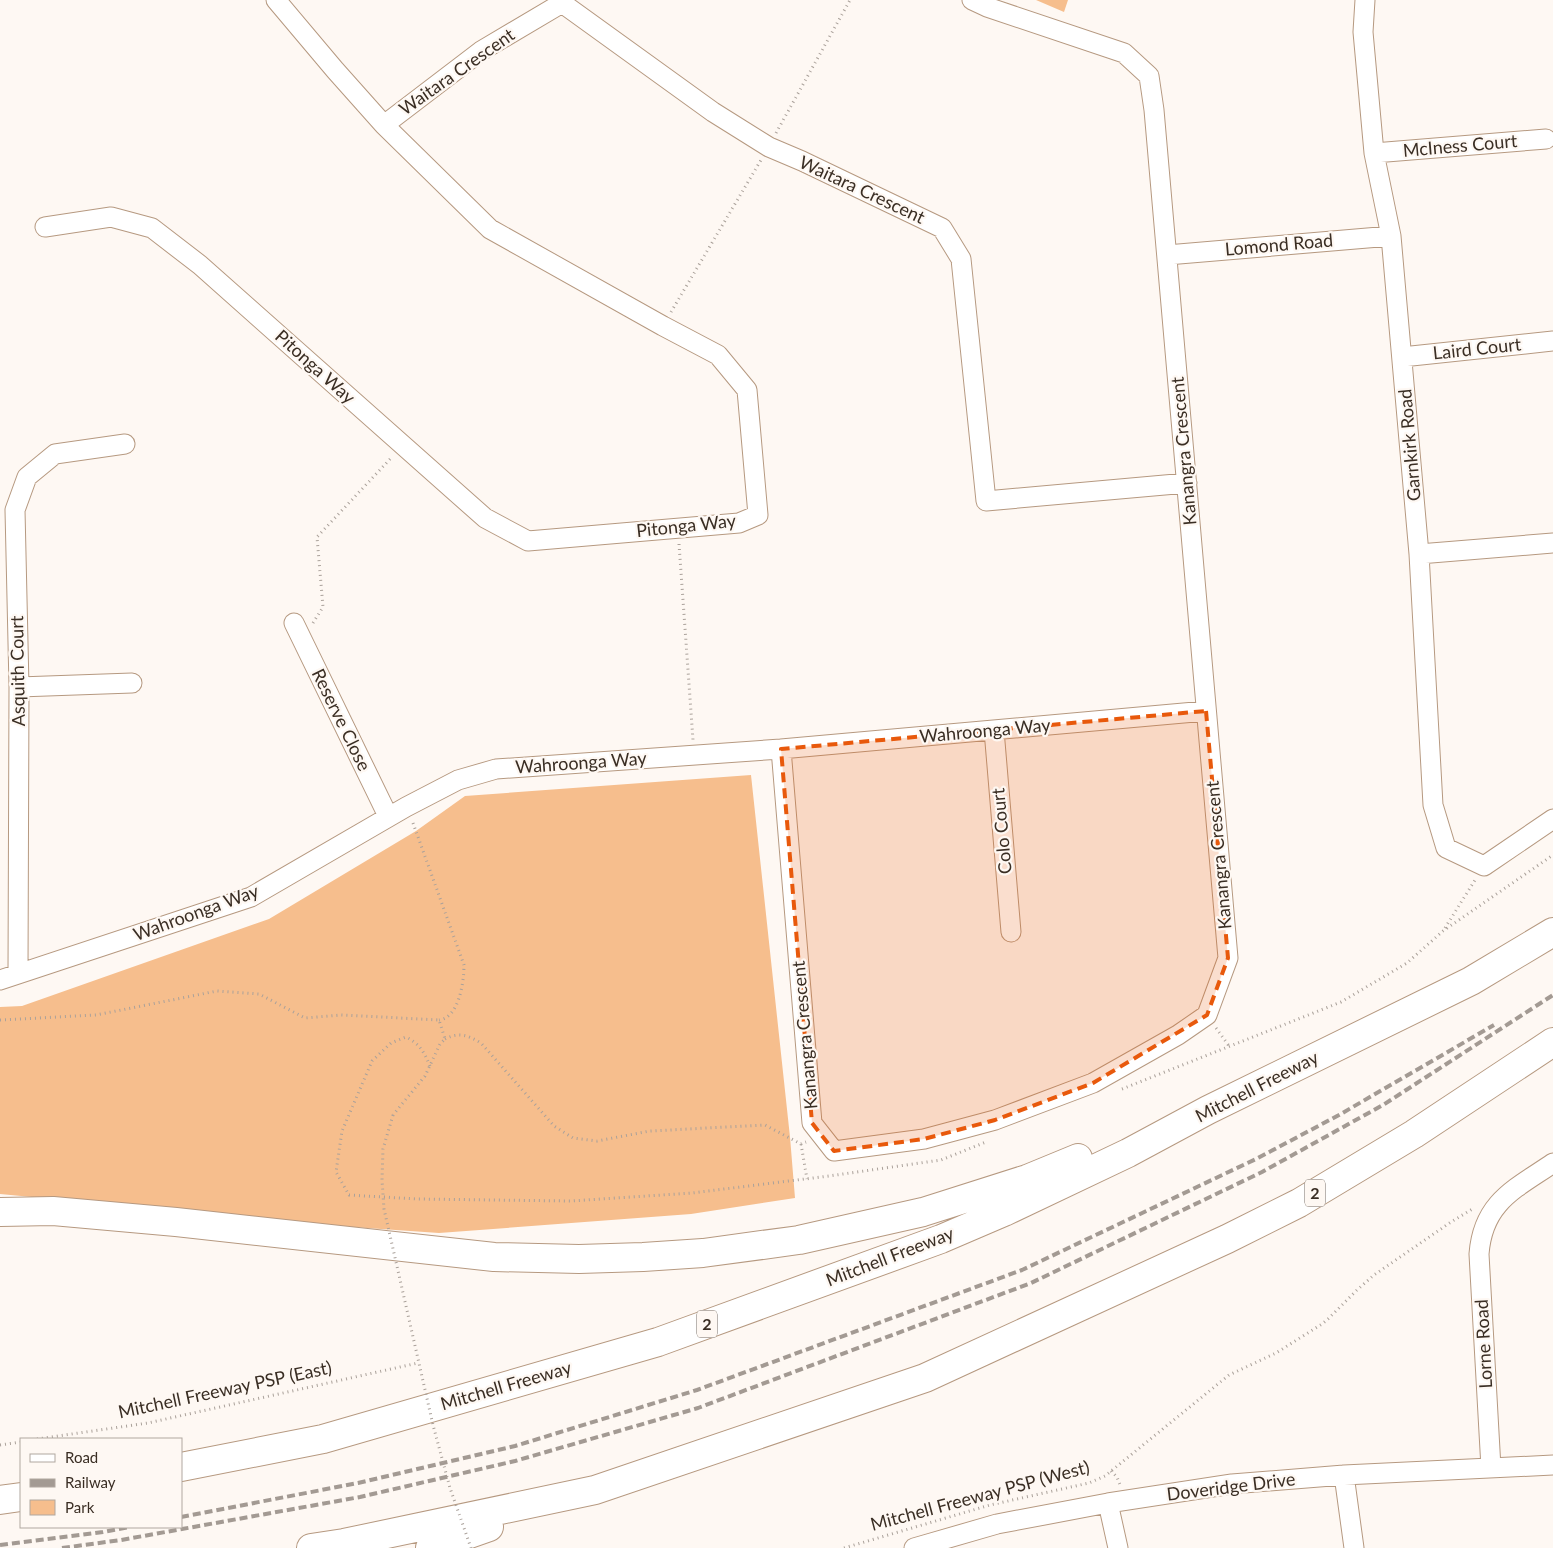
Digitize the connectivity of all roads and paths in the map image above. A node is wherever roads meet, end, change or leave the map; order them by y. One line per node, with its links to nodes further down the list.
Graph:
1 (276, 0): 5 (street, Pitonga Way)
2 (850, 0): 7 (path)
3 (972, 0): 11 (street, Kanangra Crescent)
4 (1365, 0): 8 (street, Garnkirk Road)
5 (384, 124): 7 (street, Waitara Crescent); 12 (street, Pitonga Way)
6 (1546, 139): 8 (street, McIness Court)
7 (769, 147): 12 (path); 17 (street, Waitara Crescent)
8 (1374, 153): 10 (street, Garnkirk Road)
9 (45, 227): 16 (street, Pitonga Way)
10 (1391, 236): 11 (street, Lomond Road); 14 (street, Garnkirk Road)
11 (1166, 255): 17 (street, Kanangra Crescent)
12 (662, 326): 18 (street, Pitonga Way)
13 (1553, 341): 14 (street, Laird Court)
14 (1402, 357): 20 (street, Garnkirk Road)
15 (125, 444): 24 (street, Asquith Court)
16 (403, 445): 18 (street, Pitonga Way); 22 (path)
17 (1186, 483): 25 (street, Kanangra Crescent)
18 (678, 529): 28 (path)
19 (1553, 543): 20 (street)
20 (1419, 554): 33 (street, Garnkirk Road)
21 (294, 623): 22 (street, Reserve Close)
22 (303, 641): 30 (street, Reserve Close)
23 (132, 683): 24 (street)
24 (18, 687): 36 (street, Asquith Court)
25 (1206, 711): 26 (street, Wahroonga Way); 43 (street, Kanangra Crescent)
26 (994, 730): 27 (street, Wahroonga Way); 34 (street, Colo Court)
27 (780, 749): 28 (street, Wahroonga Way); 43 (street, Kanangra Crescent)
28 (694, 755): 29 (street, Wahroonga Way)
29 (406, 806): 30 (street, Wahroonga Way); 38 (path)
30 (388, 816): 36 (street, Wahroonga Way)
31 (1553, 819): 33 (street)
32 (1553, 855): 33 (path)
33 (1484, 866)
34 (1011, 932)
35 (1553, 932): 42 (highway, Mitchell Freeway / 2)
36 (9, 976)
37 (0, 1020): 38 (path)
38 (439, 1020): 39 (path)
39 (445, 1039): 41 (path); 44 (path)
40 (1553, 1042): 58 (highway, 2)
41 (430, 1066): 47 (path); 50 (path, bridge)
42 (1208, 1110): 48 (highway); 55 (highway, Mitchell Freeway / 2)
43 (824, 1138): 44 (path)
44 (801, 1144): 46 (path)
45 (1553, 1163): 49 (street)
46 (807, 1179)
47 (349, 1195)
48 (0, 1212)
49 (1483, 1214): 56 (street, Lorne Road); 65 (path, Mitchell Freeway PSP (West))
50 (418, 1363): 51 (path, Mitchell Freeway PSP (East)); 64 (path, bridge)
51 (44, 1438)
52 (20, 1442): 53 (path)
53 (0, 1445)
54 (1553, 1465): 56 (street, Doveridge Drive)
55 (182, 1468)
56 (1491, 1468): 57 (street, Doveridge Drive)
57 (1344, 1475): 61 (street, Doveridge Drive); 68 (street)
58 (595, 1490): 62 (highway, 2); 63 (highway)
59 (20, 1496): 60 (highway)
60 (0, 1500)
61 (1108, 1503): 66 (street, Doveridge Drive); 67 (street)
62 (311, 1548)
63 (430, 1548)
64 (471, 1548)
65 (844, 1548)
66 (914, 1548)
67 (1118, 1548)
68 (1354, 1548)

